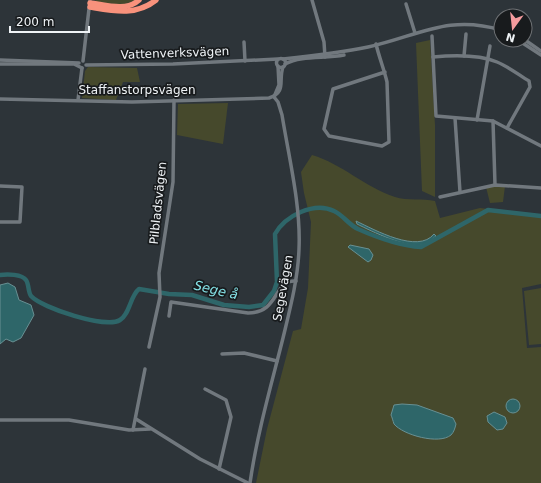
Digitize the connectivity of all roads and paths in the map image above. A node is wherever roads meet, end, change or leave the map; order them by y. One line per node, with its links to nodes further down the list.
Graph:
1 (139, 0): 4 (highway)
2 (156, 0): 4 (highway)
3 (312, 0): 16 (street)
4 (90, 3): 23 (street)
5 (406, 4): 7 (street)
6 (493, 28): 7 (street)
7 (415, 33): 11 (street)
8 (466, 34): 15 (street)
9 (432, 36): 17 (street)
10 (244, 42): 24 (street)
11 (376, 44): 16 (street); 30 (street)
12 (490, 46): 20 (street)
13 (540, 50): 14 (street)
14 (541, 55)
15 (464, 56): 17 (street); 20 (street)
16 (325, 57): 19 (street); 28 (street)
17 (433, 57): 35 (street)
18 (278, 59): 19 (street, Vattenverksvägen); 22 (street, Vattenverksvägen); 27 (street)
19 (283, 59): 28 (street)
20 (486, 59): 36 (street); 38 (street)
21 (0, 60): 29 (street)
22 (263, 60): 24 (street, Vattenverksvägen); 27 (street, Vattenverksvägen)
23 (84, 61): 26 (street); 29 (street)
24 (245, 61): 26 (street, Vattenverksvägen)
25 (0, 64): 29 (street)
26 (86, 65): 29 (street)
27 (277, 65): 28 (street, Vattenverksvägen); 31 (street)
28 (284, 65): 31 (street)
29 (80, 66): 33 (street)
30 (385, 72): 30 (street)
31 (274, 96): 34 (street, Staffanstorpsvägen); 46 (street, Segevägen)
32 (0, 99): 33 (street, Staffanstorpsvägen)
33 (78, 100): 34 (street, Staffanstorpsvägen)
34 (174, 100): 48 (street, Pilbladsvägen)
35 (455, 118): 36 (street); 43 (street)
36 (478, 120): 37 (street)
37 (493, 121): 38 (street); 40 (street)
38 (507, 128): 39 (street)
39 (541, 146)
40 (495, 184): 42 (street); 43 (street)
41 (0, 186): 45 (street)
42 (541, 188)
43 (460, 192): 44 (street)
44 (440, 197)
45 (0, 222)
46 (296, 281): 47 (street); 50 (street, Segevägen)
47 (169, 316)
48 (149, 347)
49 (222, 354): 50 (street)
50 (278, 361): 58 (street, Segevägen)
51 (145, 369): 53 (street)
52 (205, 389): 57 (street)
53 (136, 419): 55 (street); 56 (street)
54 (0, 420): 56 (street)
55 (150, 429): 56 (street); 57 (street)
56 (133, 430)
57 (219, 468): 58 (street)
58 (249, 483)

